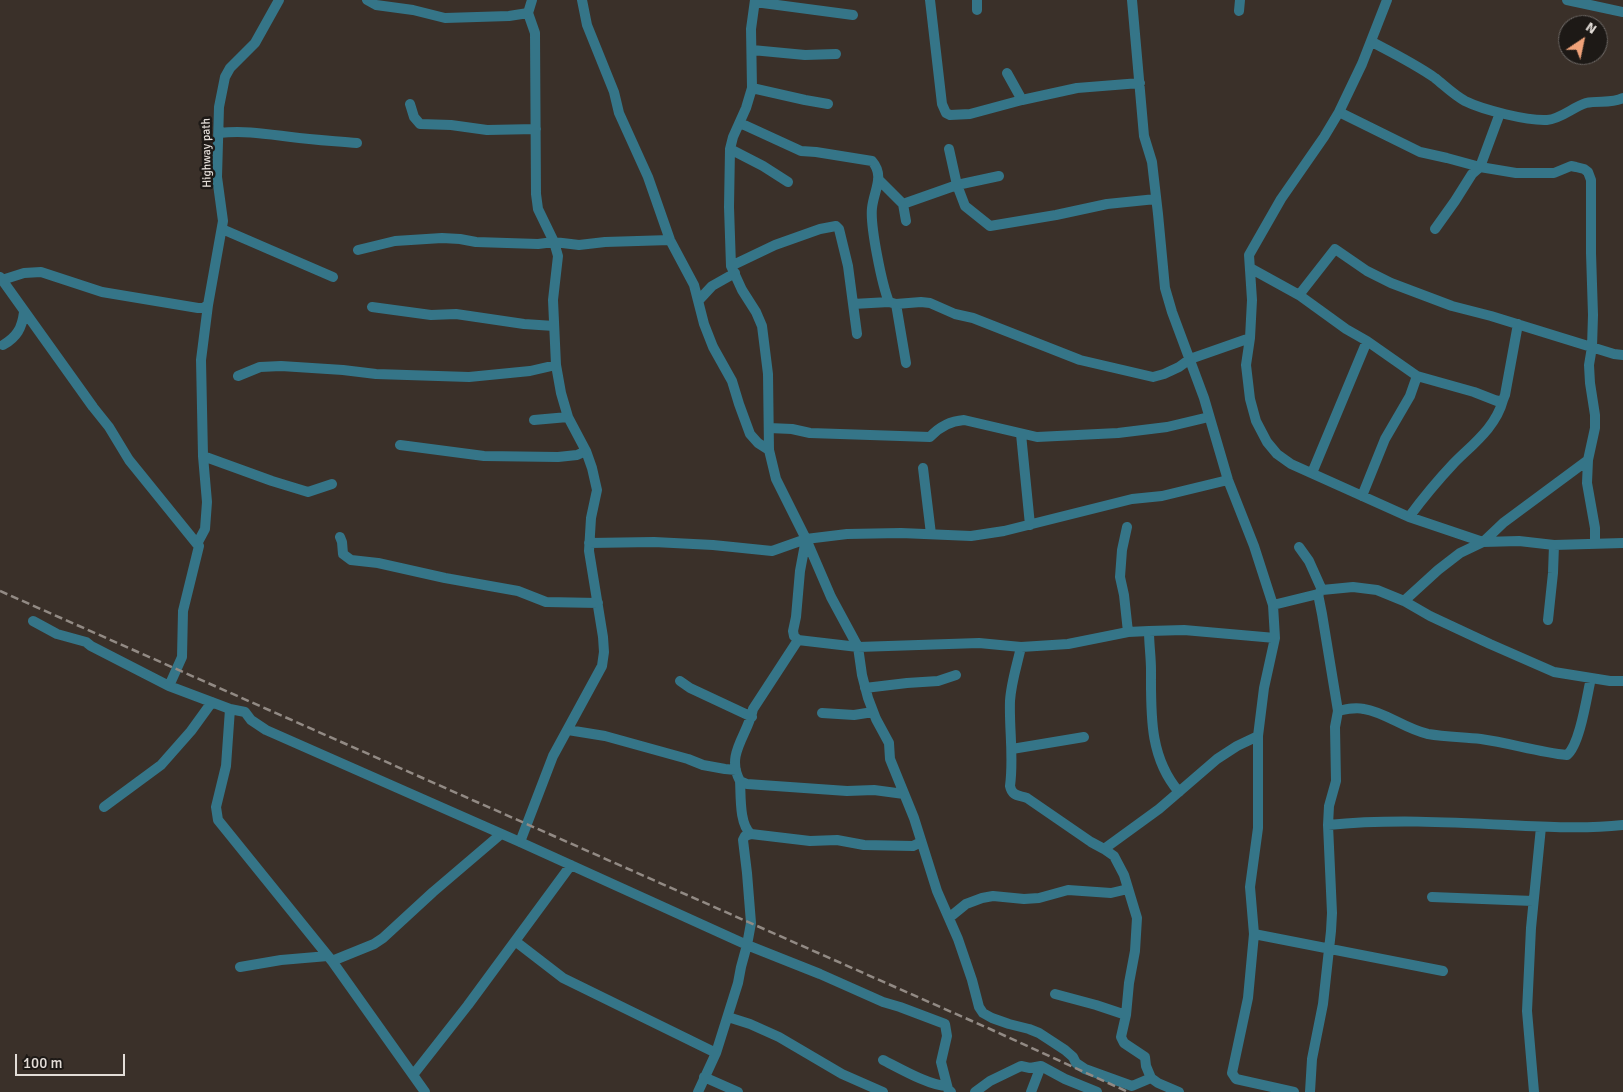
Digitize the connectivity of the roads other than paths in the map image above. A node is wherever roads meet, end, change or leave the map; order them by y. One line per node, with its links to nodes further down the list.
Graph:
1 (279, 0): 27 (street, Highway path)
2 (367, 0): 11 (street)
3 (532, 0): 11 (street)
4 (582, 0): 41 (street)
5 (930, 0): 20 (street)
6 (1132, 0): 17 (street)
7 (1387, 0): 13 (street)
8 (1567, 0): 10 (street)
9 (755, 1): 12 (street); 14 (street)
10 (1623, 12)
11 (528, 13): 26 (street)
12 (853, 15)
13 (1372, 42): 23 (street); 24 (street)
14 (752, 50): 15 (street); 18 (street)
15 (836, 54)
16 (1007, 73): 20 (street)
17 (1140, 83): 20 (street); 36 (street)
18 (752, 88): 22 (street); 25 (street)
19 (1623, 98): 24 (street)
20 (1022, 100)
21 (410, 104): 26 (street)
22 (828, 104)
23 (1339, 112): 31 (street); 44 (street)
24 (1500, 112): 31 (street)
25 (740, 123): 29 (street); 33 (street)
26 (536, 129): 42 (street)
27 (219, 133): 28 (street); 40 (street, Highway path)
28 (357, 143)
29 (730, 149): 34 (street); 45 (street)
30 (949, 149): 35 (street)
31 (1480, 167): 39 (street); 61 (street)
32 (999, 176): 35 (street)
33 (878, 179): 37 (street); 50 (street)
34 (788, 182)
35 (957, 186): 36 (street); 37 (street)
36 (1156, 199): 63 (street)
37 (903, 204): 38 (street)
38 (906, 221)
39 (1435, 229)
40 (222, 231): 46 (street); 52 (street, Highway path)
41 (670, 240): 42 (street); 49 (street)
42 (554, 242): 43 (street); 56 (street)
43 (358, 250)
44 (1250, 268): 48 (street); 58 (street)
45 (733, 270): 49 (street); 51 (street); 72 (street)
46 (333, 277)
47 (1, 278): 52 (street); 54 (street)
48 (1299, 295): 55 (street); 59 (street)
49 (699, 300): 75 (street)
50 (893, 303): 51 (street); 63 (street); 64 (street)
51 (853, 304): 57 (street)
52 (208, 305): 77 (street, Highway path)
53 (372, 307): 56 (street)
54 (24, 312): 60 (street); 93 (street)
55 (1518, 324): 61 (street); 68 (street)
56 (554, 326): 65 (street)
57 (857, 334)
58 (1250, 338): 63 (street); 80 (street)
59 (1367, 341): 67 (street); 80 (street)
60 (3, 345)
61 (1592, 347): 62 (street); 78 (street)
62 (1623, 355)
63 (1190, 359): 69 (street)
64 (906, 363)
65 (556, 366): 66 (street); 70 (street)
66 (238, 376)
67 (1417, 376): 68 (street); 83 (street)
68 (1503, 400): 84 (street)
69 (1209, 416): 73 (street); 81 (street)
70 (568, 417): 71 (street); 76 (street)
71 (534, 420)
72 (769, 428): 73 (street); 75 (street)
73 (1021, 434): 85 (street)
74 (400, 446): 76 (street)
75 (769, 450): 89 (street)
76 (586, 451): 91 (street)
77 (203, 456): 82 (street); 93 (street, Highway path)
78 (1588, 460): 90 (street); 94 (street)
79 (923, 468): 87 (street)
80 (1312, 473): 83 (street)
81 (1228, 480): 85 (street); 100 (street)
82 (332, 484)
83 (1362, 496): 84 (street)
84 (1409, 517): 90 (street)
85 (1030, 525): 87 (street)
86 (1128, 528): 104 (street)
87 (931, 534): 89 (street)
88 (340, 536): 99 (street)
89 (806, 539): 91 (street); 106 (street); 107 (street)
90 (1483, 542): 95 (street); 98 (street)
91 (589, 543): 99 (street)
92 (1623, 543): 94 (street)
93 (197, 544): 113 (street, Highway path)
94 (1595, 544): 95 (street)
95 (1554, 545): 102 (street)
96 (1299, 546): 97 (street)
97 (1320, 592): 98 (street); 100 (street); 117 (street)
98 (1404, 601): 110 (street)
99 (598, 603): 121 (street)
100 (1273, 605): 105 (street)
101 (32, 620): 113 (street)
102 (1548, 620)
103 (1149, 631): 104 (street); 105 (street); 127 (street)
104 (1128, 632): 108 (street)
105 (1275, 638): 122 (street)
106 (798, 640): 107 (street); 120 (street)
107 (858, 647): 108 (street); 114 (street)
108 (1021, 647): 124 (street)
109 (956, 674): 114 (street)
110 (1591, 678): 112 (street); 117 (street)
111 (680, 681): 120 (street)
112 (1623, 681)
113 (169, 686): 115 (street)
114 (865, 688): 118 (street)
115 (212, 702): 116 (street); 129 (street)
116 (230, 709): 133 (street); 147 (street)
117 (1338, 711): 130 (street)
118 (873, 712): 119 (street); 128 (street)
119 (822, 713)
120 (752, 717): 125 (street)
121 (568, 730): 125 (street); 135 (street)
122 (1258, 736): 127 (street); 143 (street)
123 (1084, 737): 124 (street)
124 (1012, 749): 137 (street)
125 (736, 770): 126 (street)
126 (740, 781): 128 (street); 134 (street)
127 (1179, 792): 137 (street)
128 (904, 794): 136 (street)
129 (104, 808)
130 (1328, 825): 132 (street); 146 (street)
131 (1623, 825): 132 (street)
132 (1541, 827): 141 (street)
133 (501, 834): 135 (street); 147 (street)
134 (751, 834): 136 (street); 145 (street)
135 (520, 842): 138 (street)
136 (921, 842): 142 (street)
137 (1104, 849): 139 (street)
138 (571, 865): 144 (street); 145 (street)
139 (1128, 889): 142 (street); 151 (street)
140 (1432, 897): 141 (street)
141 (1534, 901): 170 (street)
142 (950, 917): 158 (street)
143 (1254, 934): 146 (street); 168 (street)
144 (516, 940): 153 (street); 156 (street)
145 (747, 945): 152 (street); 159 (street)
146 (1329, 949): 149 (street); 169 (street)
147 (330, 959): 148 (street); 156 (street)
148 (240, 967)
149 (1443, 971)
150 (1055, 994): 151 (street)
151 (1126, 1016): 158 (street)
152 (728, 1017): 153 (street); 163 (street)
153 (716, 1053): 157 (street)
154 (883, 1060): 159 (street)
155 (1041, 1066): 164 (street); 165 (street); 166 (street)
156 (413, 1075): 160 (street)
157 (704, 1077): 161 (street); 162 (street)
158 (1151, 1078): 167 (street)
159 (949, 1089)
160 (425, 1092)
161 (698, 1092)
162 (738, 1092)
163 (883, 1092)
164 (975, 1092)
165 (1031, 1092)
166 (1097, 1092)
167 (1179, 1092)
168 (1294, 1092)
169 (1310, 1092)
170 (1534, 1092)

